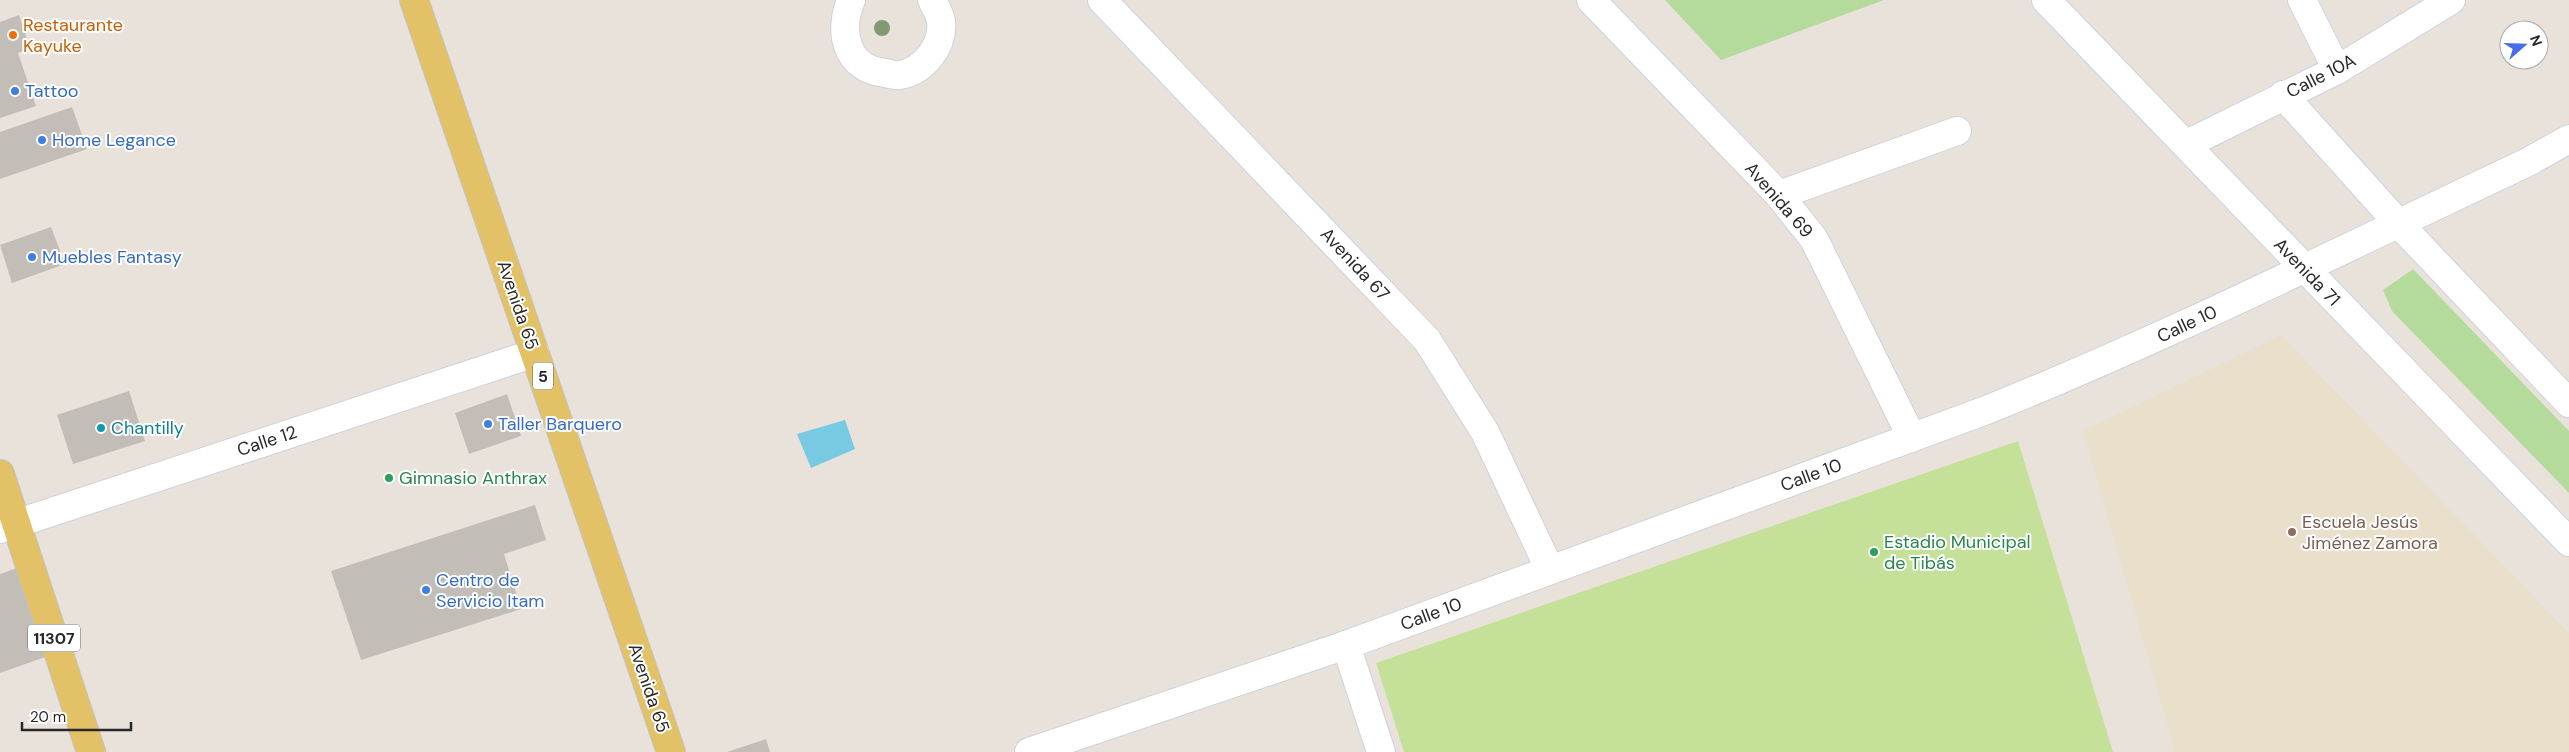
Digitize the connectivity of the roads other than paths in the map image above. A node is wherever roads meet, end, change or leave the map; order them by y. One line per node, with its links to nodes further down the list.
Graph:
1 (414, 0): 17 (main road, Avenida 65 / 5)
2 (851, 0): 3 (street)
3 (932, 0)
4 (1102, 0): 23 (street, Avenida 67)
5 (1591, 0): 14 (street, Avenida 69)
6 (2046, 0): 13 (street, Avenida 71)
7 (2302, 0): 9 (street)
8 (2451, 0): 9 (street, Calle 10A)
9 (2337, 70): 10 (street, Calle 10A)
10 (2283, 95): 13 (street, Calle 10A); 15 (street)
11 (1957, 131): 14 (street)
12 (2569, 139): 15 (street, Calle 10)
13 (2187, 144): 16 (street, Avenida 71)
14 (1779, 195): 19 (street, Avenida 69)
15 (2398, 223): 16 (street, Calle 10); 18 (street)
16 (2302, 268): 19 (street, Calle 10); 22 (street, Avenida 71)
17 (535, 353): 21 (street, Calle 12); 26 (main road, Avenida 65 / 5)
18 (2569, 403)
19 (1912, 438): 23 (street, Calle 10)
20 (0, 474): 21 (main road, 11307)
21 (8, 527): 25 (main road, 11307)
22 (2569, 542)
23 (1550, 570): 24 (street, Calle 10)
24 (1346, 645): 27 (street, Calle 10); 28 (street)
25 (91, 752)
26 (671, 752)
27 (1029, 752)
28 (1382, 752)

